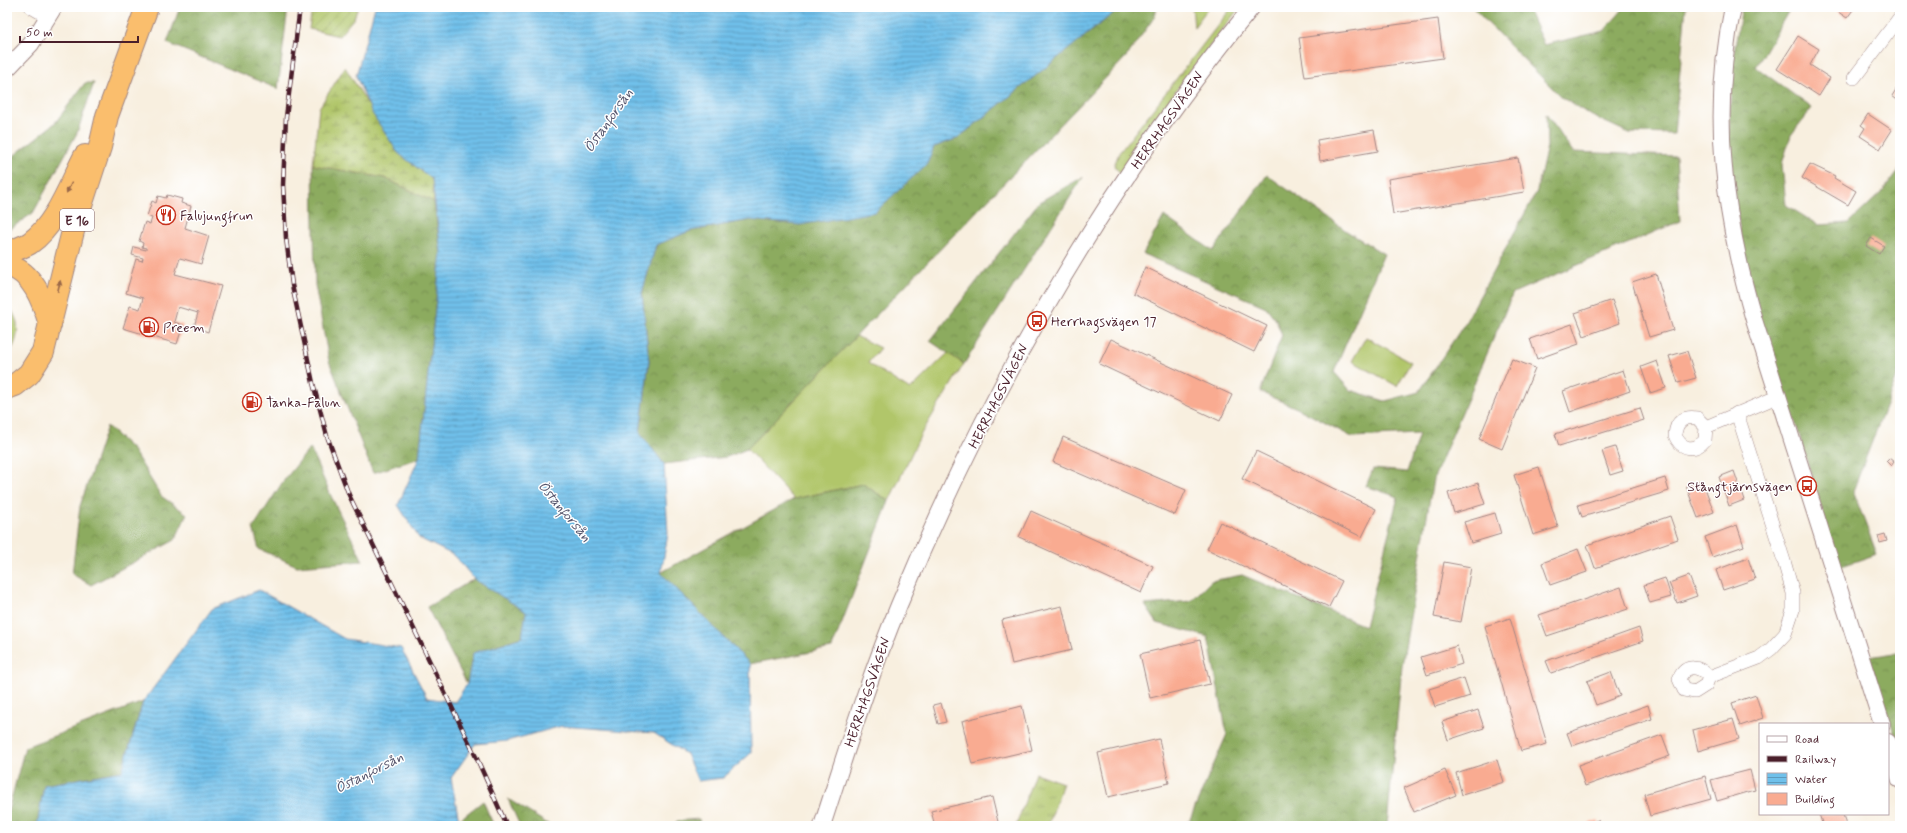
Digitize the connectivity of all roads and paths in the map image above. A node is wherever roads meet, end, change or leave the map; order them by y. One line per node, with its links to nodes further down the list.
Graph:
1 (31, 7): 5 (street)
2 (148, 7): 9 (highway, E 16)
3 (1252, 7): 21 (street, HERRHAGSVÄGEN)
4 (1733, 7): 14 (street)
5 (51, 12): 7 (street)
6 (1900, 17): 8 (street)
7 (7, 69)
8 (1854, 78)
9 (107, 116): 10 (highway, E 16, one-way to 10); 12 (highway, E 16, one-way to 9)
10 (7, 253)
11 (7, 265): 12 (highway)
12 (50, 324): 13 (highway, E 16)
13 (11, 386)
14 (1779, 396): 15 (street); 18 (street)
15 (1737, 413): 16 (street); 17 (street)
16 (1706, 427)
17 (1709, 677)
18 (1882, 723)
19 (1889, 745): 20 (street)
20 (1900, 780)
21 (822, 826)

